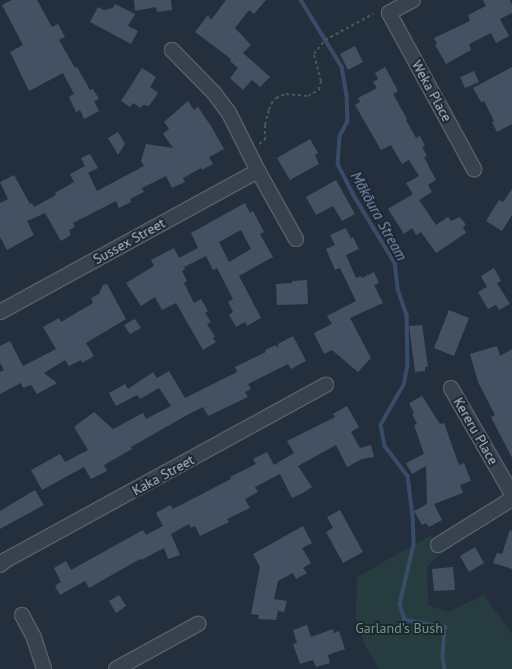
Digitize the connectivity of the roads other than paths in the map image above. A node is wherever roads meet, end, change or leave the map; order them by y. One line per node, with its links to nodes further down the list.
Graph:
1 (413, 0): 3 (street, Weka Place)
2 (172, 50): 4 (street)
3 (474, 169)
4 (258, 170): 5 (street); 6 (street, Sussex Street)
5 (296, 239)
6 (0, 312)
7 (326, 385): 12 (street, Kaka Street)
8 (451, 388): 9 (street, Kereru Place)
9 (512, 494)
10 (512, 499): 11 (street)
11 (438, 545)
12 (0, 565)
13 (22, 616): 15 (street)
14 (198, 624): 16 (street)
15 (44, 669)
16 (116, 669)

